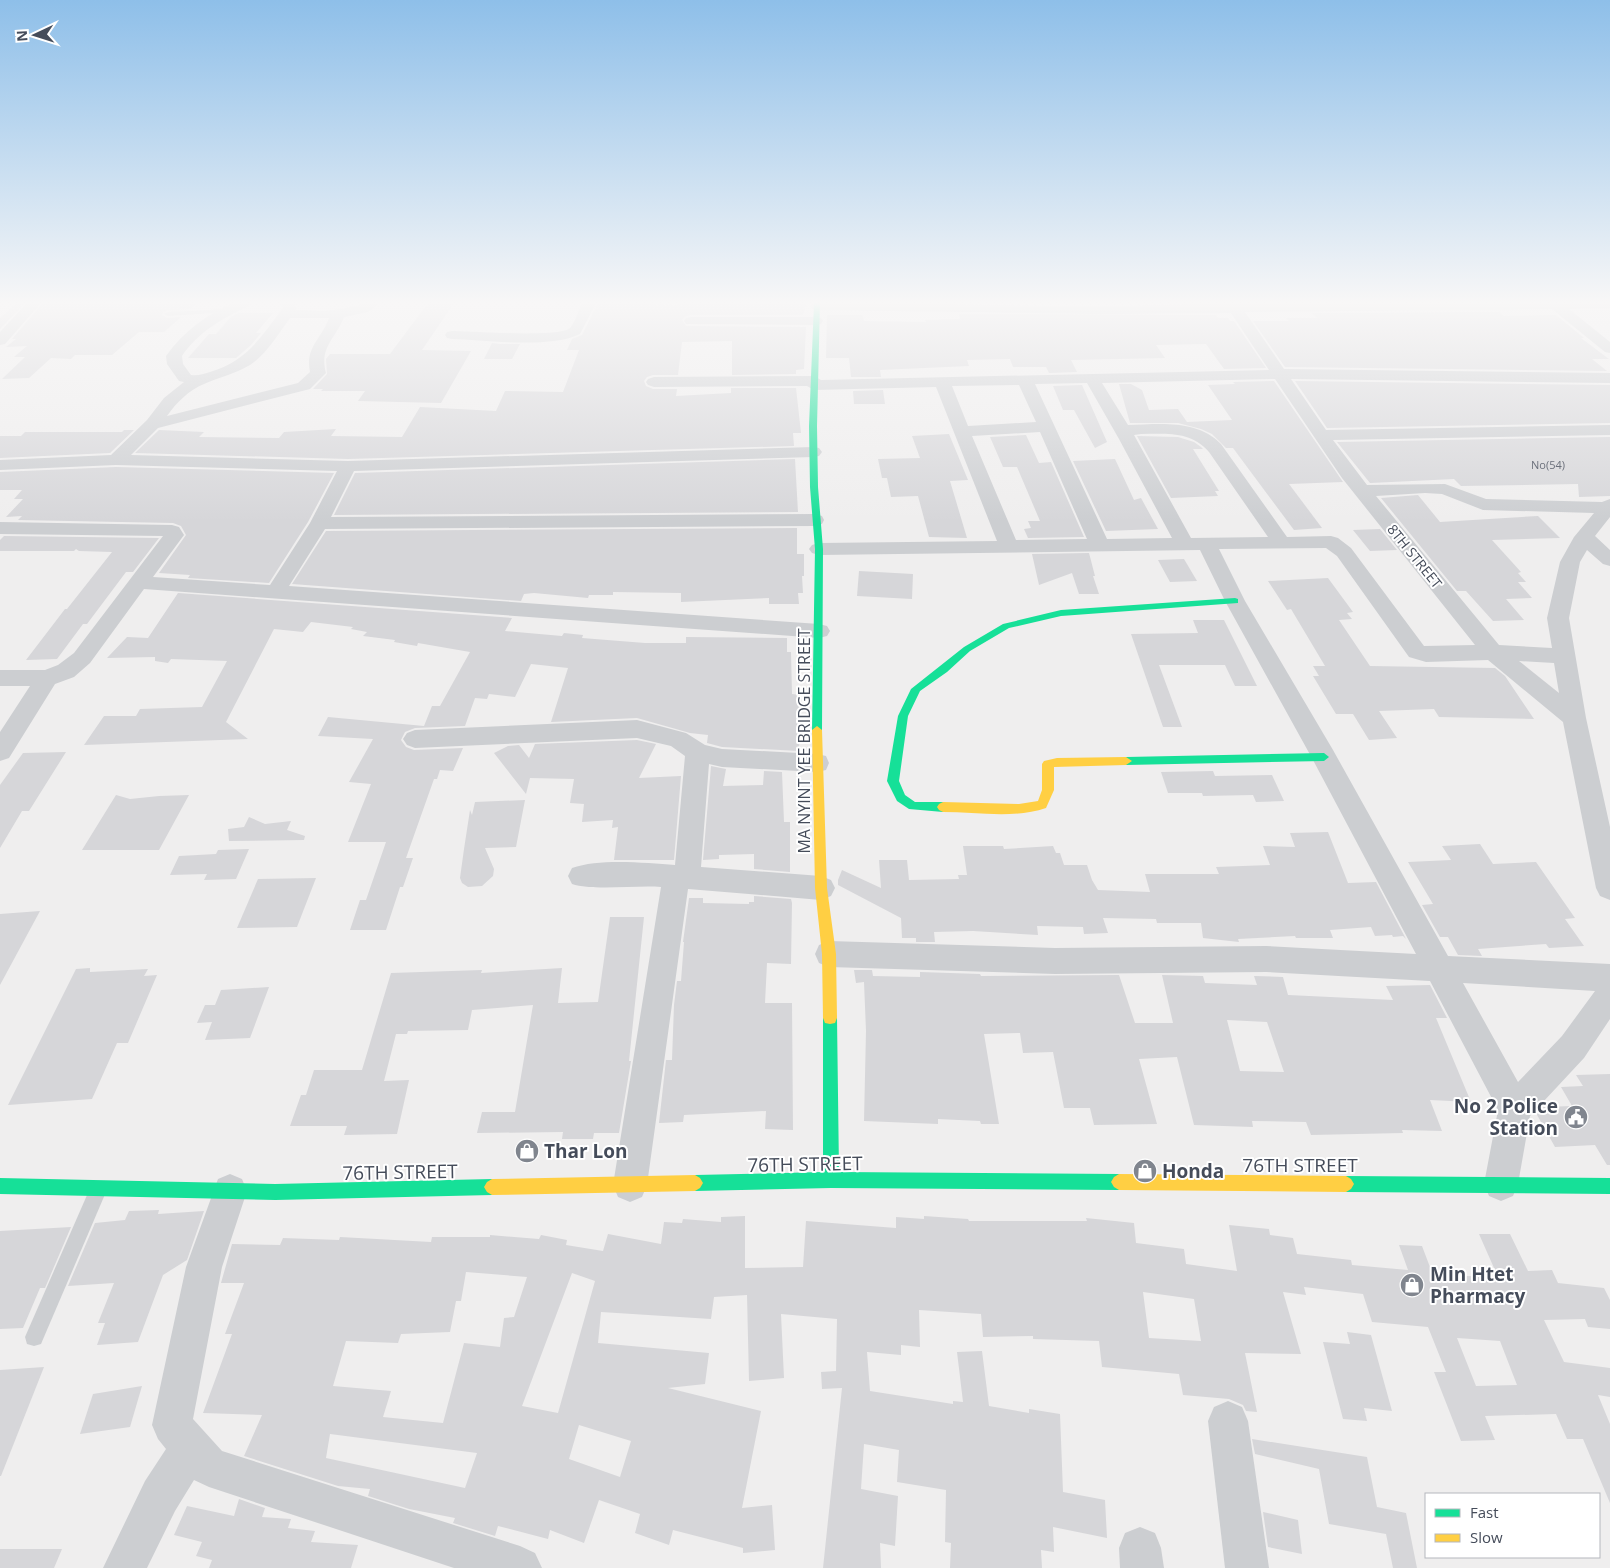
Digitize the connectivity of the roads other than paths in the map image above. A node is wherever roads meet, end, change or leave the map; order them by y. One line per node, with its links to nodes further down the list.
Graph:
1 (184, 376): 11 (street)
2 (213, 376): 11 (street)
3 (314, 376): 15 (street)
4 (814, 376): 14 (street, MA NYINT YEE BRIDGE STREET)
5 (1198, 376): 9 (street)
6 (1281, 376): 20 (street, 8TH STREET)
7 (1459, 376): 8 (street)
8 (1610, 378)
9 (1092, 379): 10 (street); 17 (street)
10 (1025, 380): 13 (street); 16 (street)
11 (197, 381): 15 (street)
12 (654, 382): 14 (street)
13 (942, 382): 14 (street); 19 (street)
14 (814, 383): 21 (street, MA NYINT YEE BRIDGE STREET)
15 (153, 424): 22 (street)
16 (1046, 426): 19 (street); 35 (street)
17 (1122, 430): 32 (street); 34 (street)
18 (1610, 430): 20 (street)
19 (962, 431): 36 (street)
20 (1322, 435): 25 (street, 8TH STREET)
21 (813, 452): 24 (street); 27 (street, MA NYINT YEE BRIDGE STREET)
22 (116, 460): 23 (street); 24 (street)
23 (0, 464)
24 (348, 466): 28 (street)
25 (1362, 491): 26 (street); 43 (street, 8TH STREET)
26 (1609, 507): 31 (street)
27 (815, 520): 28 (street); 37 (street, MA NYINT YEE BRIDGE STREET)
28 (319, 523): 40 (street)
29 (0, 528): 39 (street)
30 (1610, 534): 31 (street)
31 (1586, 535): 38 (street); 44 (street)
32 (1280, 541): 33 (street); 43 (street)
33 (1206, 543): 34 (street); 41 (street)
34 (1184, 544): 35 (street)
35 (1100, 546): 36 (street)
36 (1009, 547): 37 (street)
37 (818, 548): 42 (street, MA NYINT YEE BRIDGE STREET)
38 (1610, 560)
39 (140, 582): 40 (street); 46 (street)
40 (276, 591): 42 (street)
41 (1235, 601): 51 (street); 51 (street)
42 (819, 631): 52 (street, MA NYINT YEE BRIDGE STREET)
43 (1493, 652): 44 (street); 47 (street, 8TH STREET)
44 (1564, 656): 47 (street)
45 (0, 678): 46 (street)
46 (47, 678): 49 (street)
47 (1574, 718): 56 (street)
48 (415, 739): 50 (street)
49 (0, 752)
50 (698, 752): 52 (street); 54 (street)
51 (1324, 757): 58 (street)
52 (817, 763): 55 (street, MA NYINT YEE BRIDGE STREET)
53 (582, 876): 54 (street)
54 (682, 878): 55 (street); 64 (street)
55 (822, 888): 57 (street, MA NYINT YEE BRIDGE STREET)
56 (1610, 888)
57 (829, 954): 58 (street); 62 (street, MA NYINT YEE BRIDGE STREET)
58 (1440, 969): 59 (street); 61 (street)
59 (1610, 978)
60 (1610, 994): 61 (street)
61 (1515, 1108): 63 (street)
62 (831, 1180): 63 (street, 76TH STREET); 64 (street, 76TH STREET)
63 (1501, 1184): 66 (street, 76TH STREET)
64 (630, 1185): 68 (street, 76TH STREET)
65 (0, 1186): 67 (street, 76TH STREET)
66 (1610, 1186)
67 (98, 1188): 68 (street, 76TH STREET); 69 (lane)
68 (230, 1191): 71 (street)
69 (34, 1337)
70 (1228, 1421): 74 (street)
71 (191, 1447): 72 (street); 73 (street)
72 (125, 1568)
73 (520, 1568)
74 (1247, 1568)

